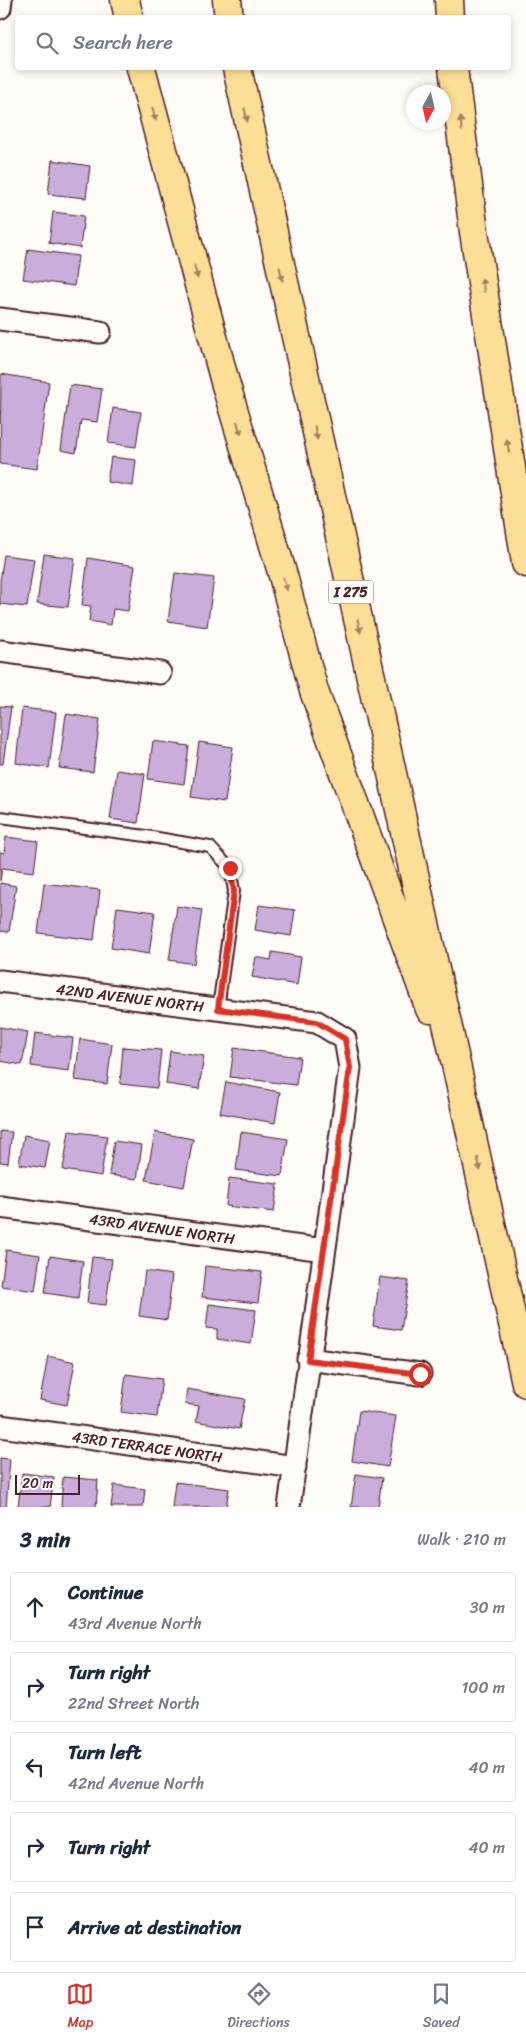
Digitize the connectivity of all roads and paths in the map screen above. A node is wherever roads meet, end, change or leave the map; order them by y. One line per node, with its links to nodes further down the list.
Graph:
1 (1, 0): 5 (street)
2 (125, 0): 6 (highway)
3 (227, 0): 7 (highway)
4 (449, 0): 8 (highway)
5 (0, 8)
6 (128, 15)
7 (230, 15)
8 (450, 15)
9 (142, 70): 20 (highway, one-way to 20)
10 (237, 70): 20 (highway, I 275, one-way to 20)
11 (453, 70): 14 (highway, one-way to 11)
12 (0, 319): 13 (street)
13 (100, 332)
14 (526, 563)
15 (0, 651): 16 (street)
16 (160, 673)
17 (0, 817): 19 (lane)
18 (0, 981): 19 (street, 42ND AVENUE NORTH)
19 (218, 1009): 22 (street, 42ND AVENUE NORTH)
20 (468, 1116): 25 (highway, I 275, one-way to 25)
21 (0, 1207): 22 (street, 43RD AVENUE NORTH)
22 (324, 1250): 23 (street)
23 (308, 1360): 24 (street); 27 (street)
24 (420, 1374)
25 (526, 1383)
26 (0, 1426): 27 (street, 43RD TERRACE NORTH)
27 (295, 1467): 28 (street)
28 (289, 1507)

